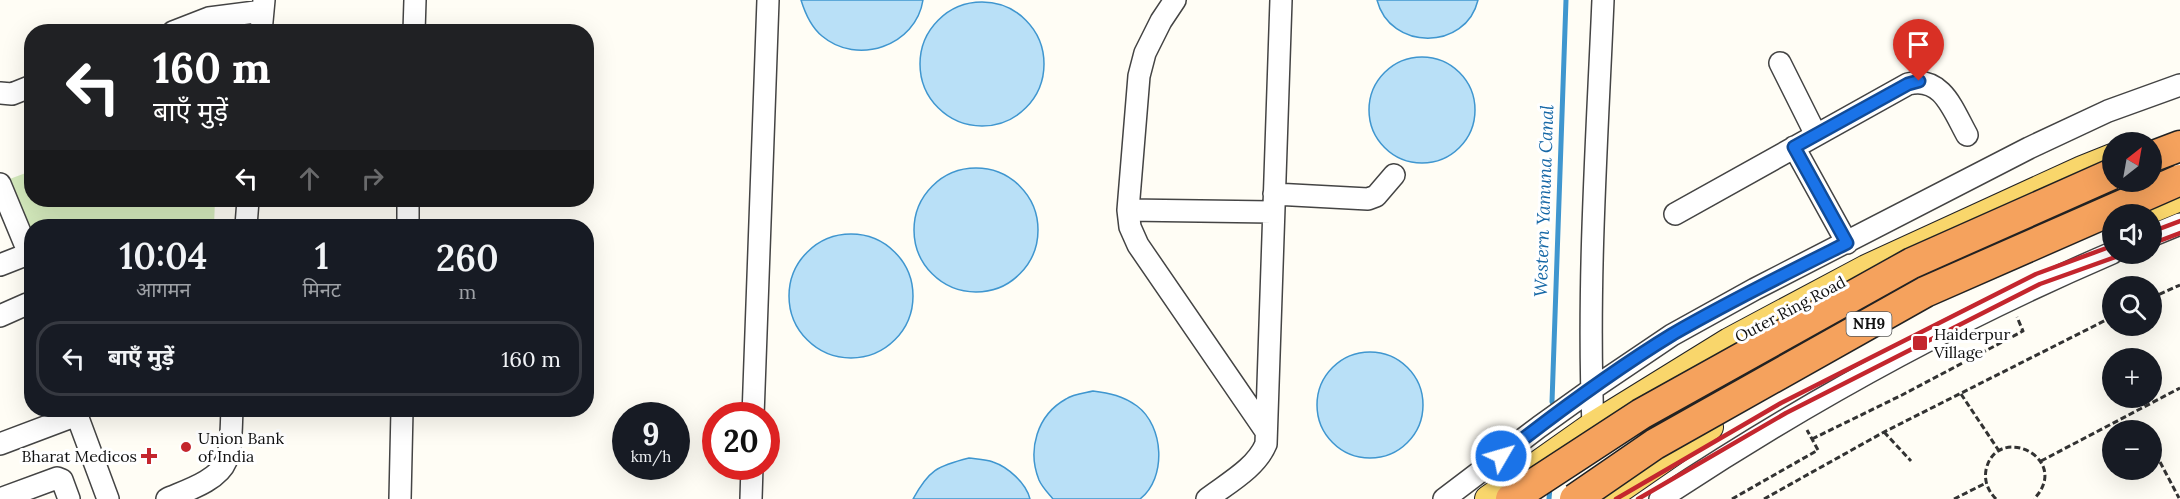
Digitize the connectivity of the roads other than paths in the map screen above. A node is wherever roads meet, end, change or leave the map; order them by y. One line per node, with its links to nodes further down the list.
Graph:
1 (415, 0): 9 (street)
2 (768, 0): 44 (street)
3 (1175, 0): 29 (street)
4 (1281, 0): 27 (street)
5 (1603, 0): 43 (street)
6 (262, 14): 7 (street)
7 (207, 16): 8 (street)
8 (190, 24)
9 (414, 24)
10 (1780, 63): 15 (street)
11 (2180, 85): 36 (street)
12 (24, 89): 13 (street)
13 (0, 93)
14 (2180, 131): 17 (main road)
15 (1816, 135): 16 (street); 19 (street)
16 (1967, 135)
17 (2162, 138)
18 (2180, 146): 20 (highway)
19 (1794, 147): 31 (street); 36 (street)
20 (2162, 153)
21 (2102, 161): 30 (main road, Outer Ring Road)
22 (1394, 175): 27 (street)
23 (2102, 178): 62 (highway, Outer Ring Road / NH9, bridge)
24 (2180, 180): 63 (highway, NH9, bridge)
25 (0, 184): 35 (street)
26 (2180, 198): 28 (main road)
27 (1273, 203): 29 (street); 50 (street)
28 (2162, 205)
29 (1128, 210): 50 (street)
30 (1985, 213): 40 (main road); 49 (main road, Outer Ring Road)
31 (1675, 214)
32 (2180, 224): 34 (street)
33 (2102, 230): 40 (main road)
34 (2162, 231)
35 (24, 242)
36 (1847, 243): 43 (street)
37 (24, 254): 39 (street)
38 (2102, 257): 65 (street)
39 (0, 265)
40 (2011, 268): 64 (main road)
41 (24, 305): 42 (street)
42 (0, 316)
43 (1592, 389): 49 (street); 60 (street)
44 (754, 402)
45 (64, 417): 51 (street)
46 (78, 417): 55 (street)
47 (232, 417): 56 (street)
48 (402, 417): 57 (street)
49 (1593, 425): 61 (main road, Outer Ring Road)
50 (1265, 430): 59 (street)
51 (0, 444)
52 (752, 480): 58 (street)
53 (0, 499): 54 (street)
54 (69, 499)
55 (108, 499)
56 (167, 499)
57 (400, 499)
58 (751, 499)
59 (1208, 499)
60 (1444, 499)
61 (1488, 499)
62 (1511, 499)
63 (1575, 499)
64 (1606, 499)
65 (1660, 499)

